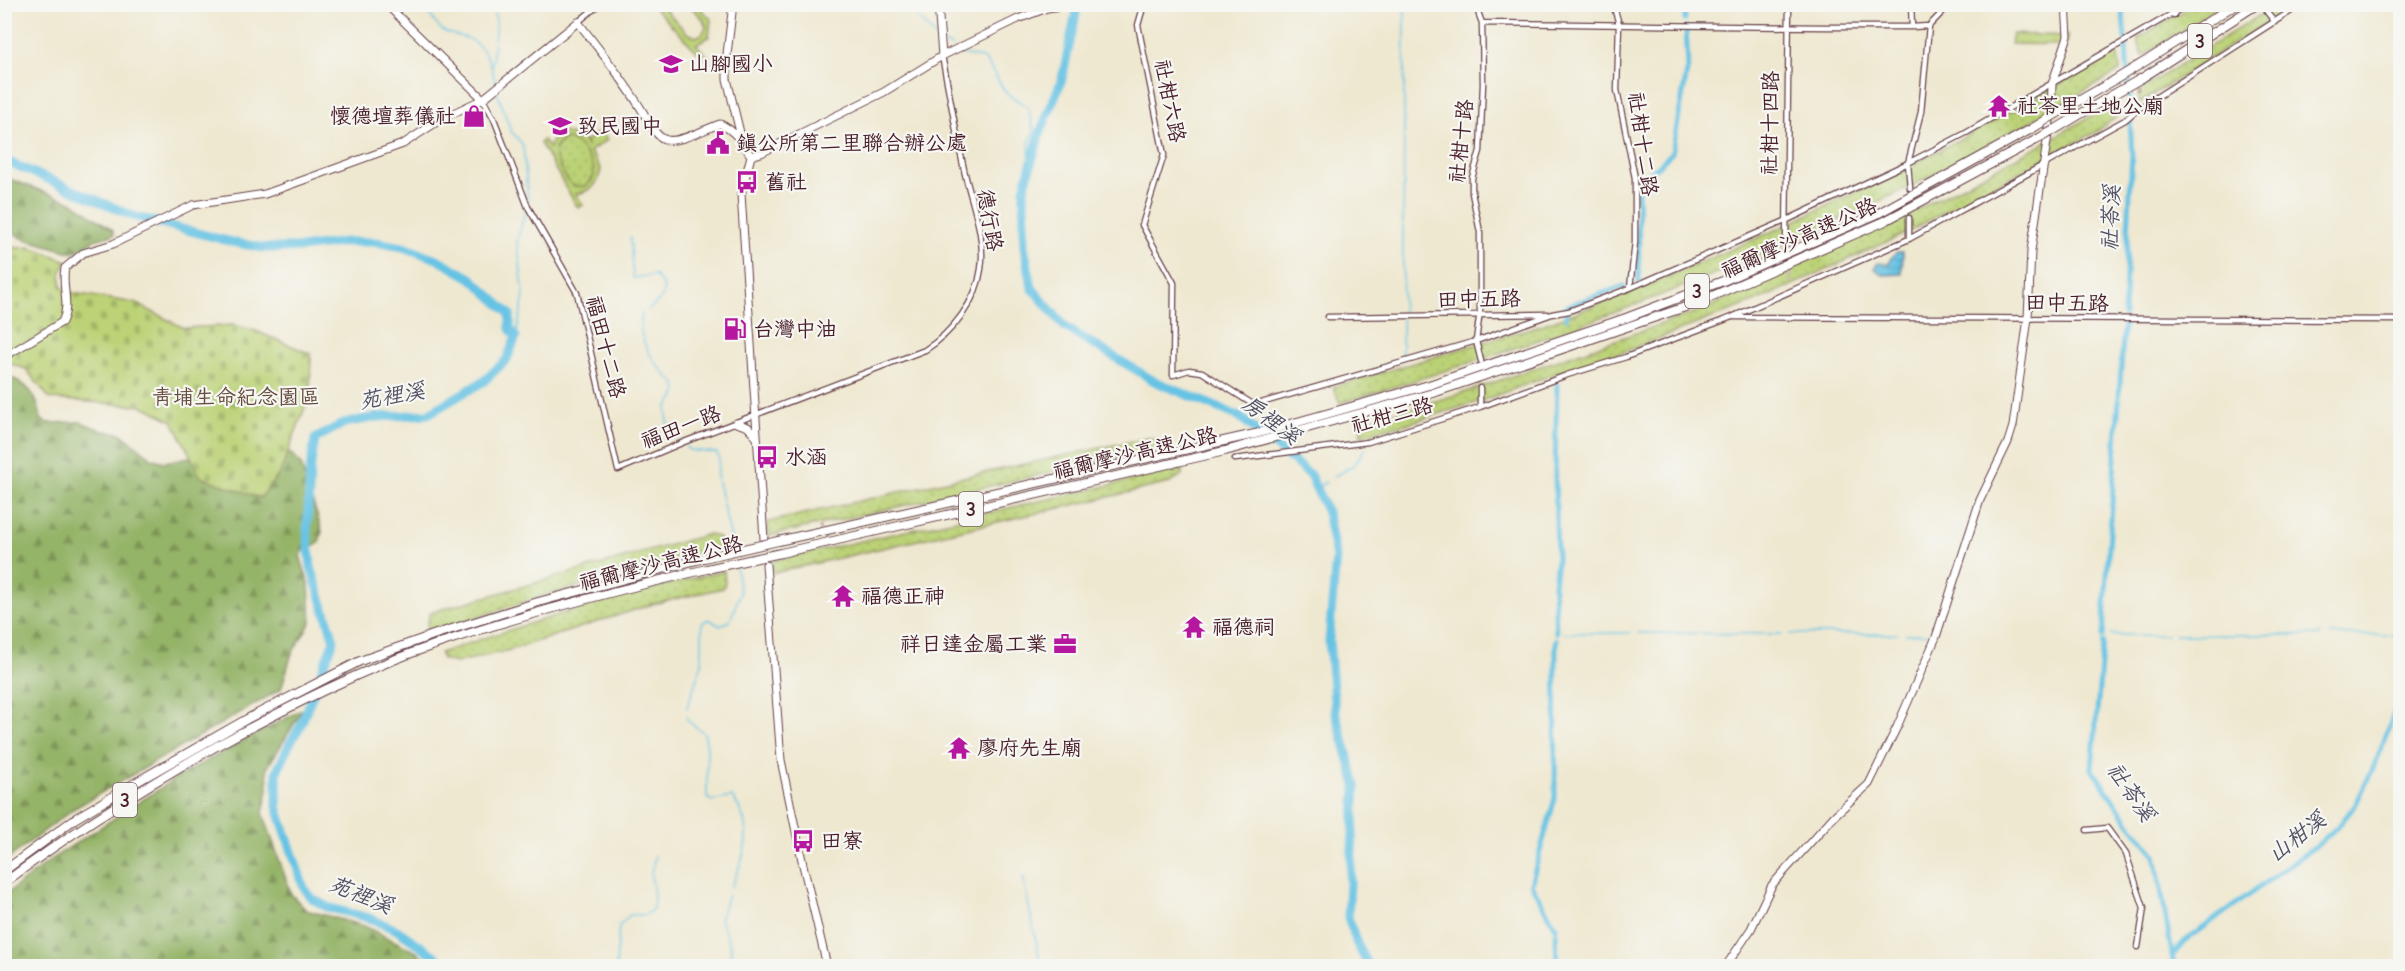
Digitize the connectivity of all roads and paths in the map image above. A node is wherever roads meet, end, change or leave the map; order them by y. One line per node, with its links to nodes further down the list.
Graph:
1 (386, 4): 30 (main road)
2 (600, 4): 21 (street)
3 (733, 4): 31 (main road)
4 (938, 4): 28 (main road, 德行路)
5 (1076, 4): 18 (main road)
6 (1144, 4): 47 (street, 社柑六路)
7 (1475, 4): 23 (street, 社柑十路)
8 (1613, 4): 24 (street, 社柑十二路)
9 (1788, 4): 27 (street, 社柑十四路)
10 (1911, 4): 26 (street)
11 (1950, 4): 25 (street)
12 (2067, 4): 29 (main road)
13 (2173, 4): 20 (street)
14 (2189, 4): 20 (street)
15 (2235, 4): 59 (highway, 福爾摩沙高速公路 / 3, bridge)
16 (2258, 4): 59 (highway, 福爾摩沙高速公路 / 3, bridge)
17 (2302, 4): 22 (street)
18 (1065, 6): 28 (main road)
19 (2267, 12): 22 (street)
20 (2174, 15): 29 (street)
21 (578, 22): 30 (main road); 31 (main road)
22 (2275, 22): 34 (street, 社柑三路)
23 (1482, 23): 24 (street); 43 (street, 社柑十路)
24 (1619, 24): 27 (street); 40 (street, 社柑十二路)
25 (1929, 26): 26 (street); 33 (street)
26 (1912, 27): 27 (street)
27 (1788, 28): 37 (street, 社柑十四路)
28 (942, 56): 32 (main road); 52 (street, 德行路)
29 (2052, 84): 33 (street); 34 (main road)
30 (483, 99): 48 (main road); 56 (street, 福田十二路)
31 (743, 143): 32 (main road)
32 (751, 156): 52 (main road)
33 (1908, 163): 35 (street); 37 (street)
34 (2042, 168): 38 (street, 社柑三路); 45 (main road)
35 (1910, 188)
36 (1909, 218): 38 (street)
37 (1785, 221): 39 (street, 社柑十四路); 40 (street)
38 (1909, 239): 44 (street, 社柑三路)
39 (1786, 241)
40 (1630, 288): 41 (street)
41 (1552, 314): 43 (street, 田中五路); 47 (street)
42 (1328, 317): 43 (street, 田中五路)
43 (1480, 317): 47 (street, 社柑十路)
44 (1732, 317): 45 (street, 田中五路); 51 (street, 社柑三路)
45 (2028, 318): 46 (street, 田中五路); 65 (main road)
46 (2400, 320)
47 (1476, 341): 49 (street)
48 (4, 357)
49 (1481, 361)
50 (1480, 388): 51 (street)
51 (1480, 407): 55 (street, 社柑三路)
52 (756, 415): 53 (street, 福田一路); 54 (main road)
53 (736, 423): 54 (main road); 56 (street, 福田一路)
54 (758, 438): 57 (main road)
55 (1235, 459)
56 (618, 470)
57 (764, 539)
58 (766, 565): 64 (main road)
59 (249, 723): 61 (highway, 福爾摩沙高速公路 / 3); 62 (highway, 福爾摩沙高速公路 / 3)
60 (2087, 830): 63 (street)
61 (4, 871)
62 (4, 883)
63 (2138, 947)
64 (827, 966)
65 (1726, 966)

